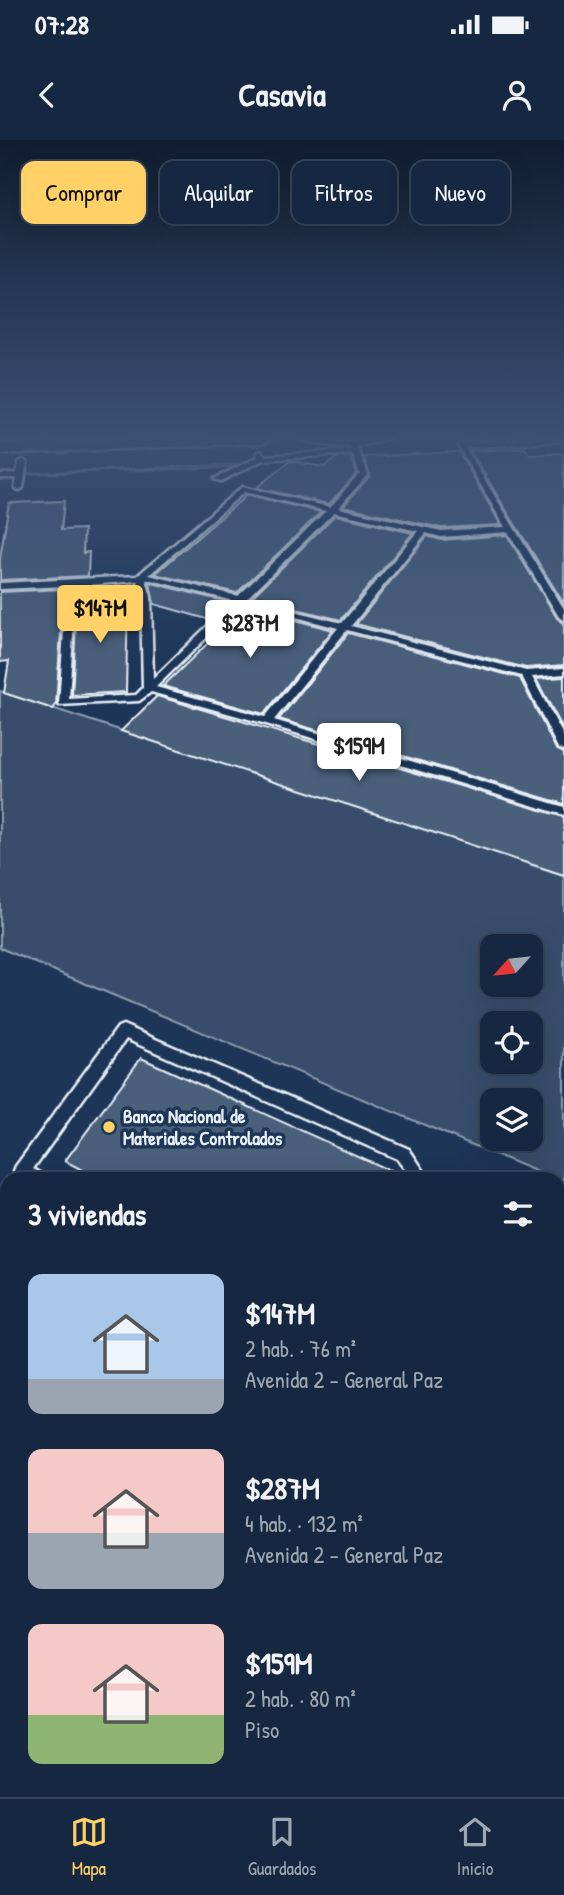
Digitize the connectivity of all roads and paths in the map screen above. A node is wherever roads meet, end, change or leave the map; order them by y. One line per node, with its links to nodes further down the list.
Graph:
1 (212, 515): 7 (lane)
2 (327, 515): 10 (lane)
3 (361, 515): 6 (lane)
4 (503, 515): 5 (lane)
5 (511, 529): 6 (lane); 11 (lane)
6 (424, 530): 12 (lane)
7 (141, 577): 8 (lane); 10 (lane); 15 (lane)
8 (72, 584): 9 (lane); 15 (lane)
9 (0, 586)
10 (239, 600): 12 (lane); 15 (lane)
11 (564, 617)
12 (346, 628): 14 (lane); 16 (lane)
13 (564, 671): 14 (lane)
14 (526, 674): 17 (lane)
15 (148, 688): 16 (lane)
16 (267, 721): 18 (lane)
17 (564, 748)
18 (564, 811)
19 (24, 1172): 20 (lane)
20 (415, 1172)

